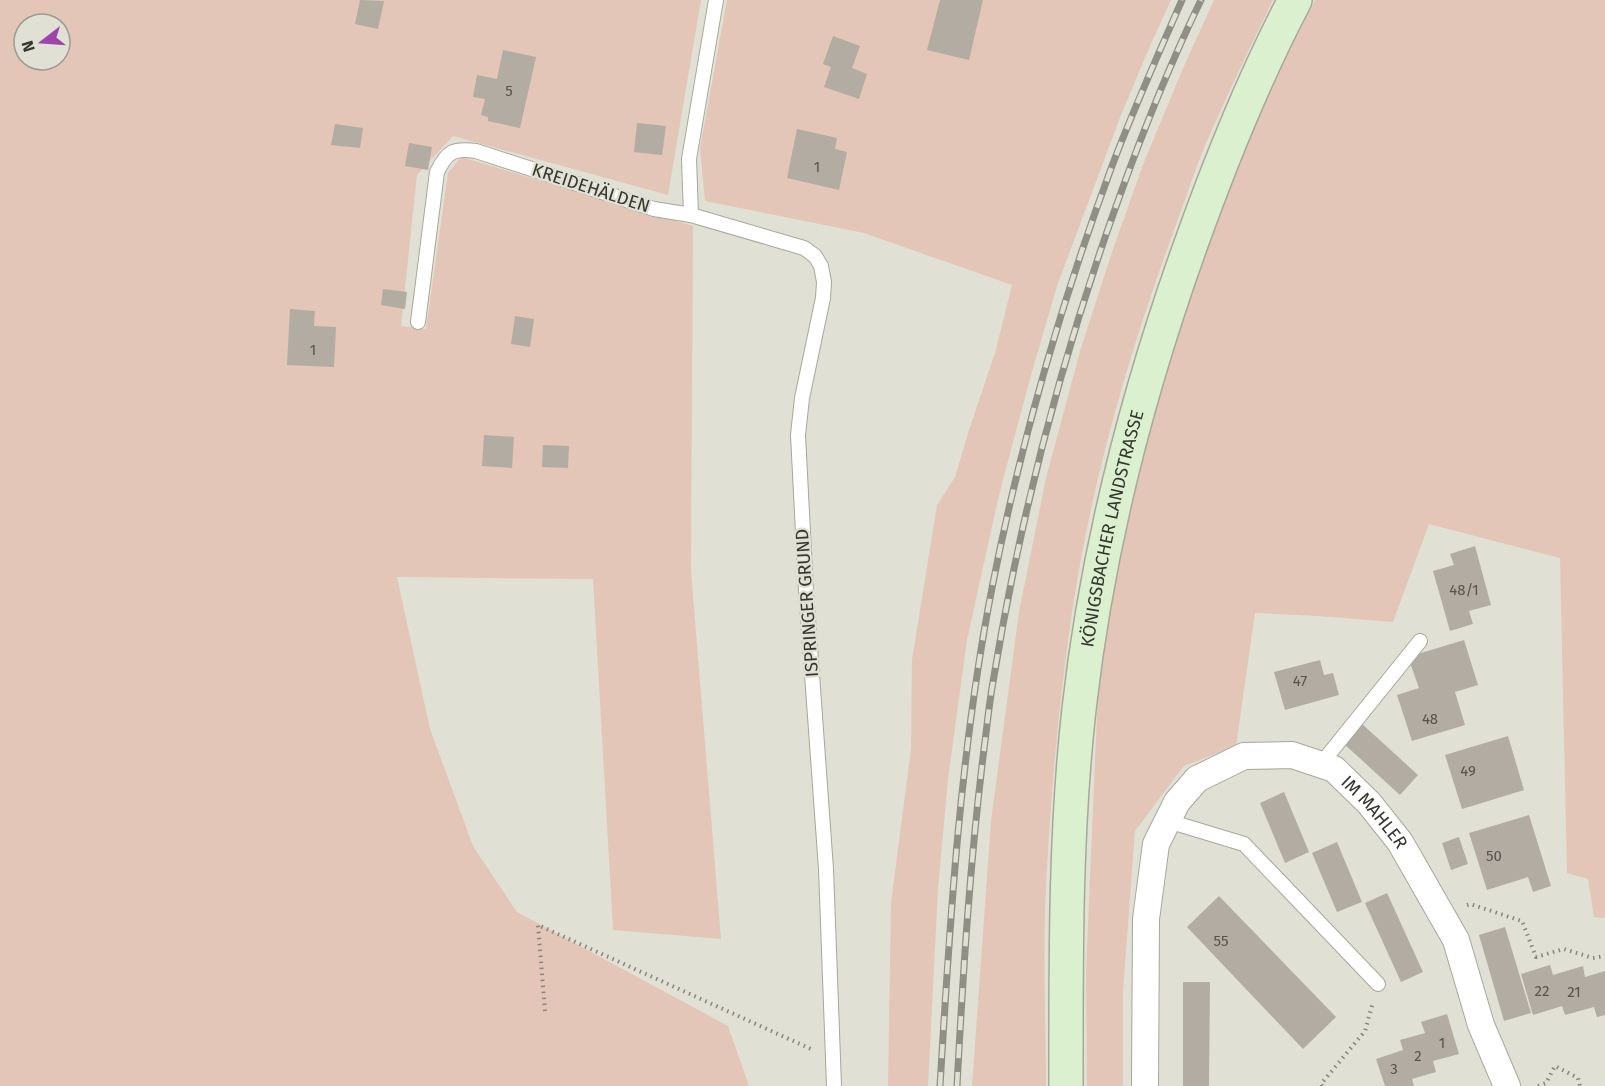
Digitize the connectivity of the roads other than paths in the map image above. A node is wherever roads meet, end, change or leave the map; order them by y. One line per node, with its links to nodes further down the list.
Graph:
1 (716, 0): 3 (lane)
2 (1295, 0): 10 (main road, KÖNIGSBACHER LANDSTRASSE)
3 (691, 215): 4 (lane, KREIDEHÄLDEN); 9 (lane, ISPRINGER GRUND)
4 (418, 322)
5 (1420, 641): 6 (lane)
6 (1321, 764): 7 (street, IM MAHLER); 12 (street, IM MAHLER)
7 (1168, 821): 8 (lane); 11 (street, IM MAHLER)
8 (1378, 984)
9 (834, 1086)
10 (1066, 1086)
11 (1145, 1086)
12 (1507, 1086)

